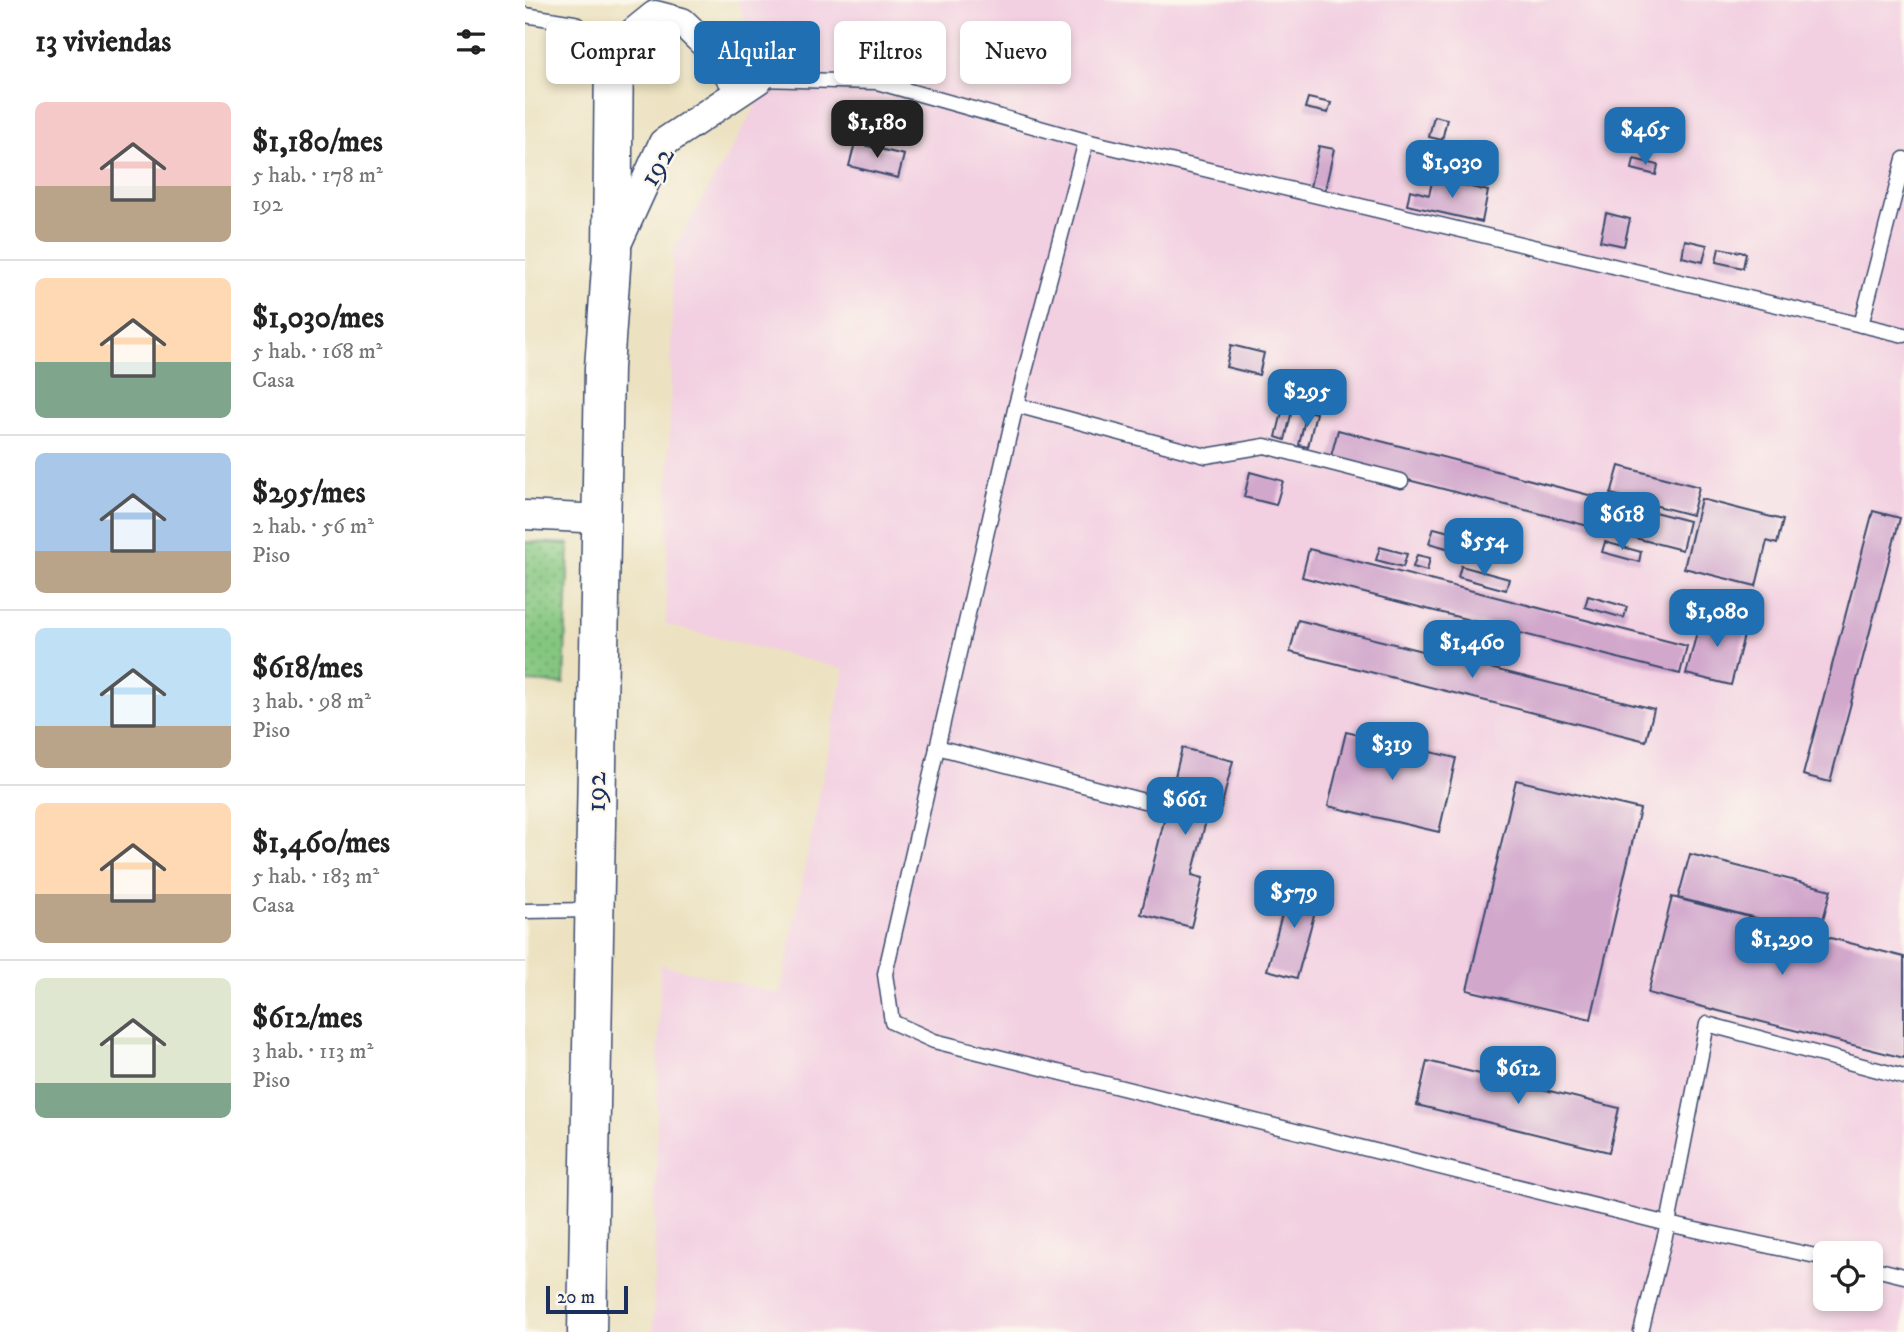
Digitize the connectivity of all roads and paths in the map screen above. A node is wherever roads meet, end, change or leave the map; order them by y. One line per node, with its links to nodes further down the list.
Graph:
1 (525, 15): 2 (lane)
2 (562, 21)
3 (648, 21): 4 (street)
4 (679, 21)
5 (680, 21): 7 (street)
6 (614, 84): 10 (street, 192)
7 (750, 85): 8 (lane); 10 (street, 192)
8 (1086, 141): 11 (lane); 13 (lane)
9 (1904, 159): 11 (lane)
10 (613, 253): 16 (street, 192)
11 (1861, 324): 12 (lane)
12 (1904, 335)
13 (1016, 405): 14 (lane); 17 (lane)
14 (1401, 481)
15 (525, 515): 16 (street)
16 (601, 519): 19 (street, 192)
17 (937, 747): 18 (lane); 22 (lane)
18 (1144, 801)
19 (593, 910): 20 (lane); 26 (street, 192)
20 (525, 911)
21 (1904, 1077): 22 (lane)
22 (1668, 1224): 23 (lane); 27 (lane)
23 (1813, 1255)
24 (1883, 1271): 25 (lane)
25 (1904, 1276)
26 (587, 1332)
27 (1640, 1332)

